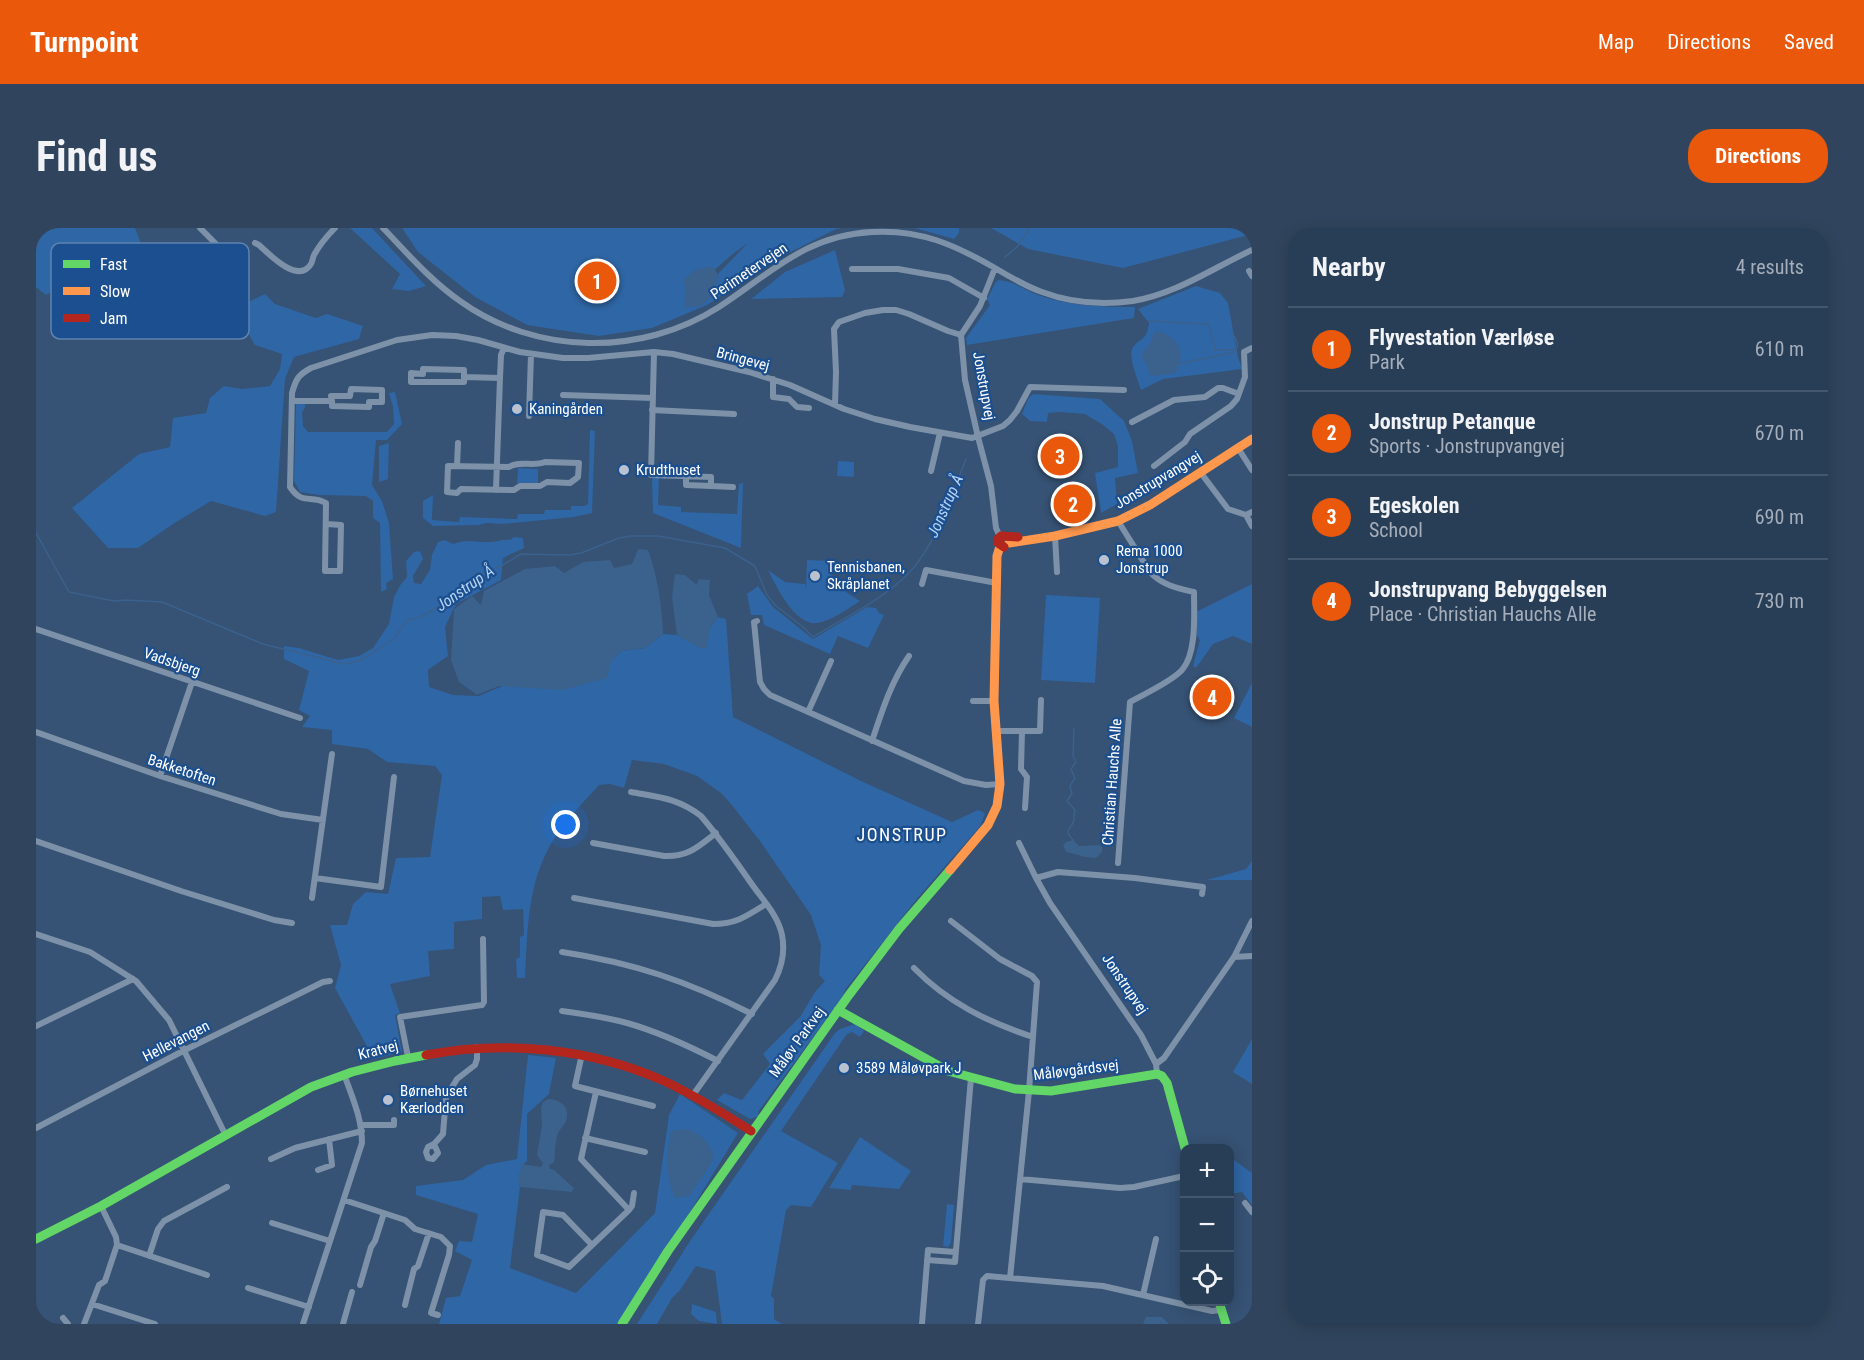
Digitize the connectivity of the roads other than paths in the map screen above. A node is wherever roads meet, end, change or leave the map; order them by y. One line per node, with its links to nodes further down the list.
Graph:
1 (200, 228): 4 (street)
2 (334, 228): 5 (street)
3 (383, 228): 7 (street, Perimetervejen)
4 (215, 243)
5 (255, 243)
6 (1252, 250): 7 (street, Perimetervejen)
7 (995, 268): 9 (street, Jonstrupvej)
8 (852, 269): 9 (street)
9 (984, 298): 10 (street, Jonstrupvej)
10 (961, 335): 24 (street); 31 (street, Jonstrupvej)
11 (504, 348): 14 (street, Bringevej); 16 (street); 22 (street, Bringevej)
12 (1252, 348): 19 (street)
13 (654, 352): 14 (street, Bringevej); 17 (street, Bringevej); 21 (street)
14 (531, 354): 28 (street)
15 (464, 376): 15 (street); 16 (street)
16 (500, 378): 37 (street)
17 (773, 380): 24 (street, Bringevej); 25 (street)
18 (1124, 390): 31 (street)
19 (1239, 394): 29 (street); 36 (street)
20 (563, 395): 21 (street)
21 (653, 398): 26 (street)
22 (292, 401): 23 (street); 45 (street)
23 (332, 401): 23 (street)
24 (835, 405): 30 (street, Bringevej)
25 (809, 408)
26 (652, 410): 27 (street); 41 (street)
27 (734, 414)
28 (529, 416)
29 (1132, 422)
30 (940, 433): 31 (street, Bringevej); 39 (street)
31 (978, 437): 48 (street, Jonstrupvej)
32 (1252, 439): 34 (street, Jonstrupvangvej)
33 (458, 443): 35 (street)
34 (1238, 448): 38 (street); 40 (street, Jonstrupvangvej)
35 (457, 466): 37 (street); 42 (street)
36 (1154, 466)
37 (496, 467): 42 (street); 42 (street)
38 (1252, 470)
39 (931, 471)
40 (1201, 473): 43 (street); 44 (street, Jonstrupvangvej)
41 (733, 487)
42 (496, 490)
43 (1249, 513): 46 (street)
44 (1118, 521): 47 (street, Jonstrupvangvej); 77 (street, Christian Hauchs Alle)
45 (327, 524): 45 (street)
46 (1252, 526)
47 (1055, 536): 48 (street, Jonstrupvangvej); 49 (street)
48 (1004, 541): 50 (street, Jonstrupvej)
49 (1057, 572)
50 (997, 583): 51 (street); 59 (street, Jonstrupvej)
51 (922, 584)
52 (757, 621): 60 (street)
53 (36, 629): 56 (street, Vadsbjerg)
54 (909, 656): 65 (street)
55 (831, 661): 60 (street)
56 (192, 682): 61 (street, Vadsbjerg); 67 (street)
57 (1041, 700): 63 (street)
58 (973, 701): 59 (street)
59 (994, 701): 62 (street, Jonstrupvej)
60 (808, 712): 65 (street)
61 (300, 718)
62 (995, 731): 63 (street); 69 (street, Jonstrupvej)
63 (1022, 731): 71 (street)
64 (36, 732): 67 (street, Bakketoften)
65 (872, 741): 69 (street)
66 (332, 754): 72 (street)
67 (160, 776): 72 (street, Bakketoften)
68 (394, 777): 78 (street)
69 (1000, 784): 95 (street, Måløv Parkvej)
70 (631, 792): 73 (street)
71 (1026, 808)
72 (323, 820): 78 (street)
73 (716, 833): 75 (street); 83 (street)
74 (36, 841): 86 (street)
75 (593, 843)
76 (1019, 843): 79 (street, Jonstrupvej)
77 (1118, 863)
78 (315, 878): 81 (street)
79 (1036, 878): 80 (street); 105 (street, Jonstrupvej)
80 (1202, 894)
81 (312, 898)
82 (574, 898): 83 (street)
83 (766, 904): 97 (street)
84 (951, 921): 99 (street)
85 (1252, 921): 91 (street)
86 (292, 923)
87 (36, 934): 93 (street)
88 (483, 939): 103 (street)
89 (562, 952): 97 (street)
90 (1252, 956): 91 (street)
91 (1234, 957): 105 (street)
92 (914, 968): 99 (street)
93 (133, 979): 98 (street); 101 (street)
94 (330, 981): 101 (street, Hellevangen)
95 (840, 1007): 107 (street, Måløvgårdsvej); 115 (street, Måløv Parkvej)
96 (562, 1011): 104 (street)
97 (752, 1014): 104 (street)
98 (36, 1026)
99 (1033, 1037): 108 (street)
100 (477, 1047): 102 (street, Kratvej); 103 (street, Kratvej); 119 (street)
101 (185, 1050): 113 (street, Hellevangen); 116 (street)
102 (582, 1054): 109 (street); 110 (street, Kratvej)
103 (408, 1058): 106 (street, Kratvej)
104 (718, 1061): 110 (street)
105 (1156, 1069): 108 (street, Måløvgårdsvej); 120 (street, Jonstrupvej)
106 (344, 1074): 114 (street); 116 (street, Kratvej)
107 (971, 1078): 108 (street, Måløvgårdsvej); 141 (street)
108 (1029, 1091): 125 (street)
109 (596, 1092): 111 (street); 117 (street)
110 (693, 1095): 115 (street, Kratvej)
111 (652, 1106)
112 (394, 1120): 114 (street)
113 (36, 1128)
114 (362, 1128): 118 (street); 128 (street)
115 (751, 1131): 163 (street, Måløv Parkvej)
116 (226, 1136): 130 (street, Kratvej)
117 (585, 1138): 121 (street); 131 (street)
118 (329, 1139): 122 (street); 123 (street)
119 (434, 1144)
120 (1184, 1144)
121 (645, 1152)
122 (271, 1159)
123 (318, 1170)
124 (1180, 1177): 125 (street)
125 (1020, 1179): 145 (street)
126 (227, 1187): 142 (street)
127 (634, 1193): 131 (street)
128 (344, 1200): 133 (street); 138 (street)
129 (1245, 1203): 132 (street)
130 (100, 1206): 136 (street, Kratvej); 139 (street)
131 (628, 1210): 140 (street)
132 (1252, 1212)
133 (384, 1213): 135 (street); 146 (street)
134 (272, 1223): 138 (street)
135 (429, 1233): 152 (street); 156 (street)
136 (36, 1239)
137 (1156, 1239): 149 (street)
138 (330, 1241): 155 (street)
139 (117, 1245): 142 (street); 150 (street)
140 (592, 1245): 140 (street)
141 (955, 1252): 143 (street); 143 (street)
142 (149, 1256): 144 (street)
143 (927, 1260): 164 (street)
144 (207, 1275)
145 (1010, 1278): 149 (street); 165 (street)
146 (360, 1286)
147 (248, 1288): 155 (street)
148 (352, 1292): 162 (street)
149 (1143, 1295): 151 (street)
150 (92, 1304): 159 (street); 160 (street)
151 (1180, 1304)
152 (405, 1305)
153 (1190, 1306): 154 (street)
154 (1220, 1306): 166 (street)
155 (309, 1307): 161 (street)
156 (438, 1315)
157 (63, 1318): 158 (street)
158 (68, 1324)
159 (84, 1324)
160 (155, 1324)
161 (303, 1324)
162 (343, 1324)
163 (622, 1324)
164 (922, 1324)
165 (978, 1324)
166 (1226, 1324)

